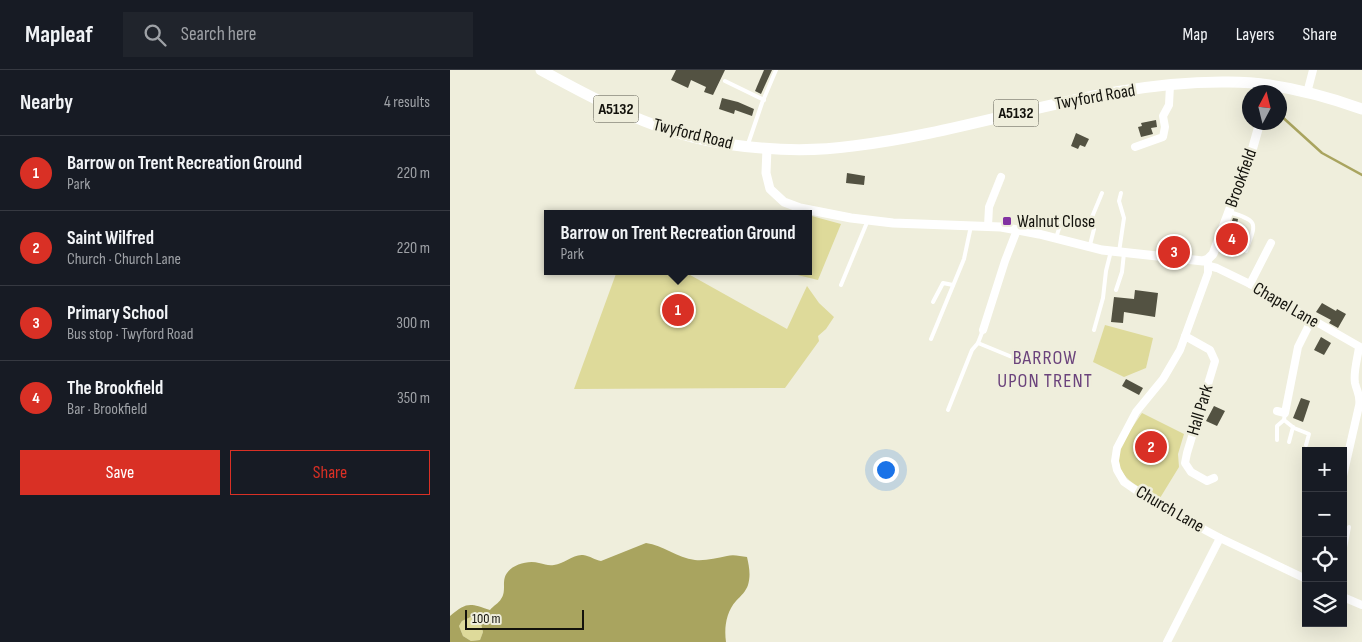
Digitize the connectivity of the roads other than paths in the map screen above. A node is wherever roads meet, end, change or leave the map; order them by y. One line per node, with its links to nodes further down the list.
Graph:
1 (541, 70): 12 (main road, Twyford Road / A5132)
2 (776, 70): 9 (lane)
3 (1313, 70): 8 (street)
4 (725, 81): 9 (lane)
5 (1170, 85): 6 (main road, Twyford Road / A5132); 13 (street); 14 (main road, Twyford Road / A5132)
6 (1245, 85)
7 (1287, 91): 8 (main road, Twyford Road / A5132)
8 (1307, 92): 10 (main road, A5132)
9 (764, 100): 12 (lane)
10 (1362, 109)
11 (1258, 130): 20 (street, Brookfield)
12 (747, 146): 14 (main road, Twyford Road / A5132)
13 (1135, 147)
14 (767, 148): 18 (street)
15 (1001, 177): 24 (street)
16 (1102, 193): 28 (lane)
17 (1121, 193): 29 (lane)
18 (808, 210)
19 (812, 211): 22 (street)
20 (1229, 212): 30 (lane); 31 (street, Brookfield)
21 (1063, 216): 26 (lane)
22 (868, 220): 23 (street); 33 (lane)
23 (971, 226): 24 (street); 34 (lane)
24 (988, 226): 25 (street)
25 (1017, 230): 26 (street); 38 (street)
26 (1055, 239): 28 (street)
27 (1271, 243): 32 (street)
28 (1090, 248): 29 (street)
29 (1118, 252): 31 (street); 35 (lane); 39 (lane)
30 (1246, 252)
31 (1209, 263): 32 (street, Chapel Lane); 40 (street, Church Lane)
32 (1250, 284): 37 (street, Chapel Lane)
33 (841, 285)
34 (953, 285): 36 (lane); 41 (lane)
35 (1116, 290)
36 (933, 302)
37 (1312, 320): 43 (street, Chapel Lane); 46 (street)
38 (983, 330): 42 (lane)
39 (1094, 330)
40 (1185, 336): 52 (street, Hall Park); 55 (street, Church Lane)
41 (931, 339)
42 (978, 343): 44 (lane); 45 (lane)
43 (1361, 347): 51 (street)
44 (1012, 357)
45 (948, 410)
46 (1282, 415): 47 (lane); 48 (lane)
47 (1293, 427): 49 (lane); 50 (lane)
48 (1276, 440)
49 (1289, 442)
50 (1306, 446)
51 (1347, 458)
52 (1214, 478)
53 (1349, 527): 54 (lane)
54 (1347, 537)
55 (1220, 538): 56 (street, Church Lane); 59 (street)
56 (1302, 578)
57 (1347, 599): 58 (street)
58 (1362, 605)
59 (1167, 642)

